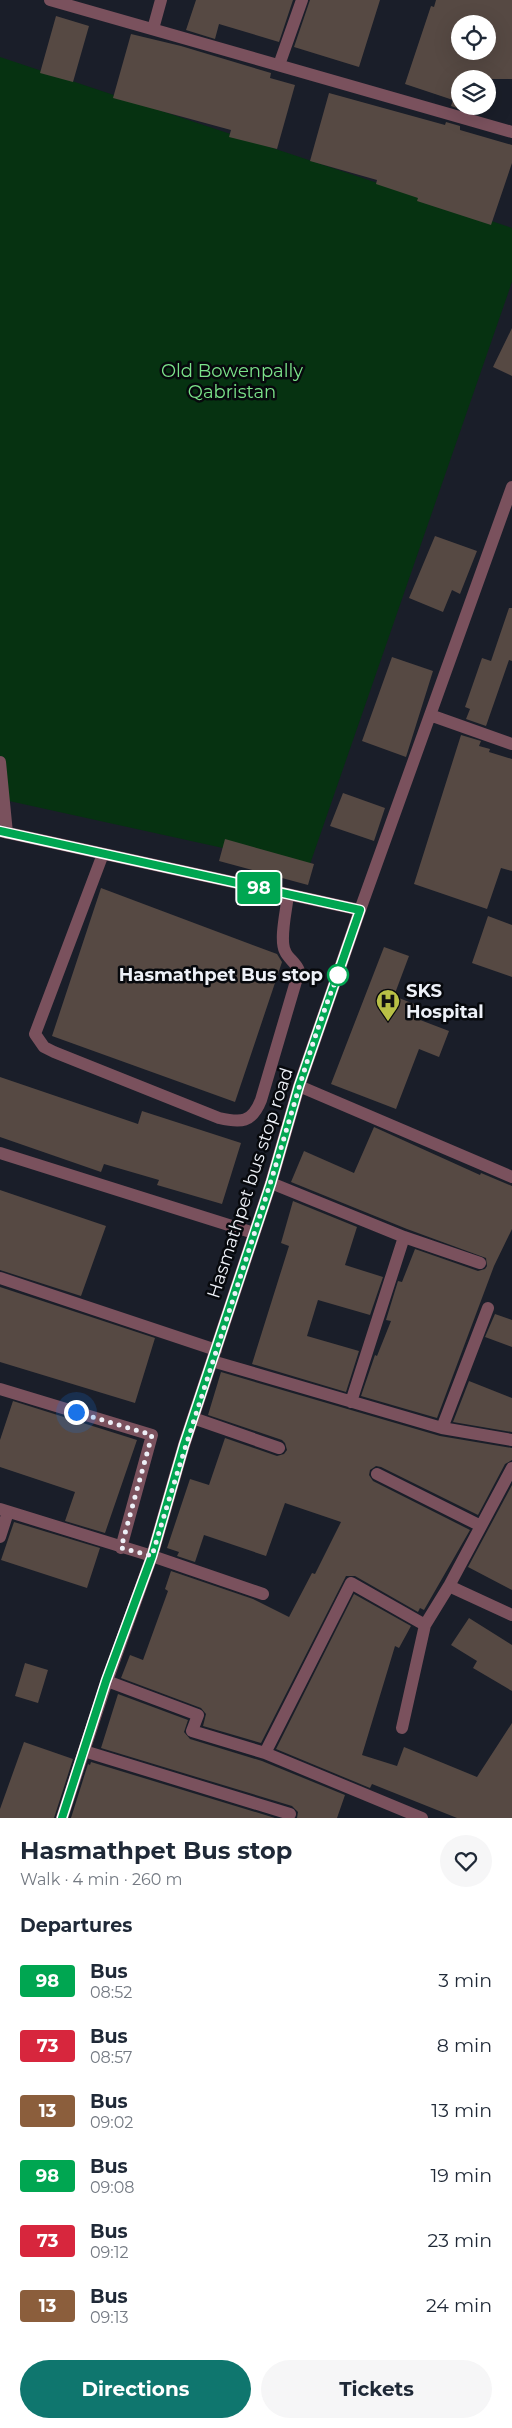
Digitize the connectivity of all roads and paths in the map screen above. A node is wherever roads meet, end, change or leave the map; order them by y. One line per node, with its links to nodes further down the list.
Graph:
1 (50, 0): 4 (street)
2 (161, 0): 4 (street)
3 (302, 0): 5 (street)
4 (153, 29): 5 (street)
5 (279, 65): 6 (street)
6 (512, 132)
7 (512, 487): 8 (street, Hasmathpet bus stop road)
8 (430, 715): 9 (street); 14 (street, Hasmathpet bus stop road)
9 (512, 744)
10 (0, 762): 11 (street)
11 (3, 832): 12 (street)
12 (103, 854): 13 (street); 13 (street)
13 (288, 894): 14 (street)
14 (360, 910): 15 (street, Hasmathpet bus stop road)
15 (299, 1086): 17 (street); 18 (street, Hasmathpet bus stop road)
16 (0, 1153): 19 (street)
17 (512, 1177)
18 (271, 1183): 19 (street, Hasmathpet bus stop road); 20 (street)
19 (254, 1232): 24 (street, Hasmathpet bus stop road)
20 (404, 1237): 21 (street); 26 (street)
21 (480, 1264)
22 (0, 1278): 24 (street)
23 (488, 1308): 28 (street)
24 (214, 1356): 26 (street); 27 (street, Hasmathpet bus stop road)
25 (0, 1389): 36 (street)
26 (351, 1402): 28 (street)
27 (193, 1418): 30 (street); 37 (street, Hasmathpet bus stop road)
28 (442, 1428): 29 (street)
29 (512, 1440)
30 (280, 1448)
31 (512, 1468): 34 (street)
32 (377, 1474): 34 (street)
33 (4, 1511): 35 (street); 36 (street)
34 (481, 1526): 38 (street)
35 (0, 1538)
36 (121, 1548): 37 (street)
37 (152, 1556): 39 (street); 42 (street, Hasmathpet bus stop road)
38 (449, 1586): 40 (street); 41 (street)
39 (263, 1594)
40 (512, 1615)
41 (425, 1625): 43 (street); 45 (street)
42 (106, 1681): 44 (street, Hasmathpet bus stop road); 45 (street)
43 (402, 1728)
44 (84, 1751): 46 (street); 47 (street, Hasmathpet bus stop road)
45 (265, 1753): 48 (street)
46 (290, 1814)
47 (62, 1818)
48 (422, 1818)

